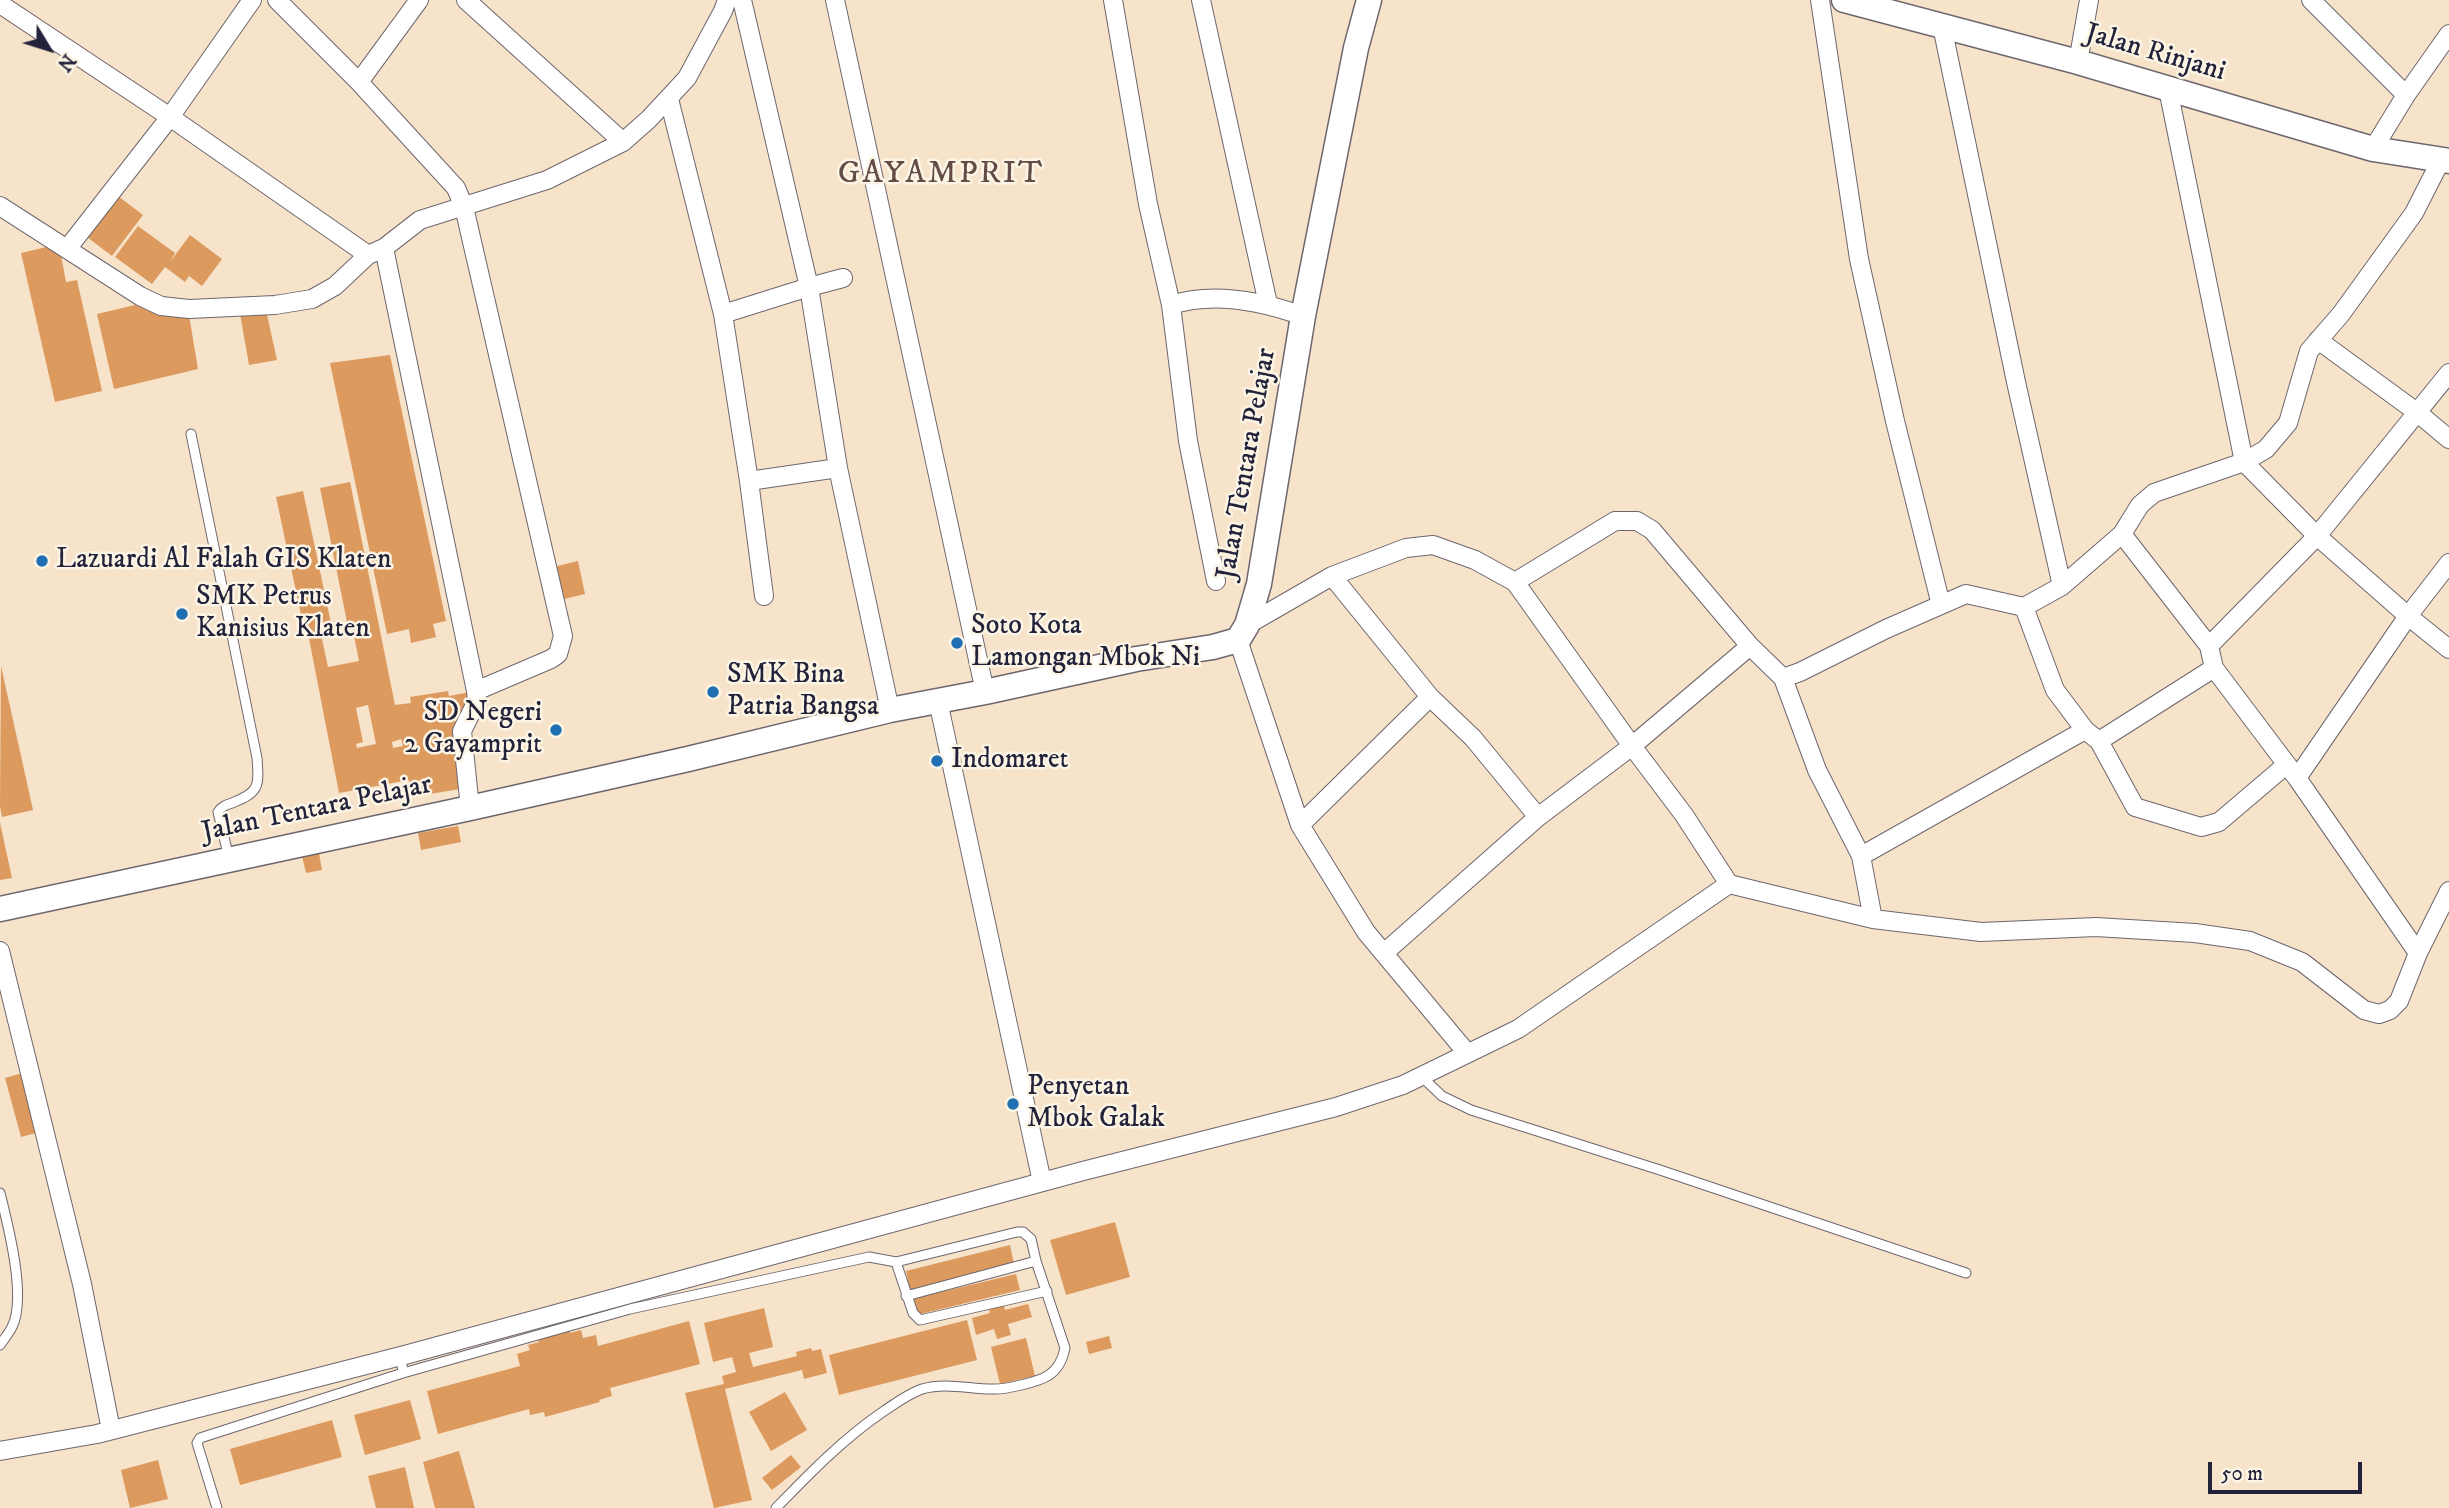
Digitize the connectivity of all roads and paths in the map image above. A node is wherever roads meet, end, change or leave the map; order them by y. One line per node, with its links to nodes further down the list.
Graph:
1 (252, 0): 23 (street)
2 (277, 0): 19 (street)
3 (419, 0): 19 (street)
4 (466, 0): 24 (street)
5 (727, 0): 22 (street)
6 (742, 0): 32 (street)
7 (835, 0): 63 (street)
8 (1113, 0): 34 (street)
9 (1201, 0): 33 (street)
10 (1369, 0): 36 (main road, Jalan Tentara Pelajar)
11 (1820, 0): 53 (street)
12 (1847, 0): 16 (main road, Jalan Rinjani)
13 (2089, 0): 18 (street)
14 (2311, 0): 21 (street)
15 (0, 4): 23 (street)
16 (1942, 26): 18 (main road, Jalan Rinjani); 51 (street)
17 (2449, 34): 21 (street)
18 (2081, 63): 20 (main road, Jalan Rinjani)
19 (359, 82): 28 (street)
20 (2168, 89): 25 (main road, Jalan Rinjani); 42 (street)
21 (2406, 95): 25 (street)
22 (669, 99): 24 (street); 35 (street)
23 (170, 117): 29 (street); 30 (street)
24 (623, 142): 28 (street)
25 (2373, 149): 26 (main road, Jalan Rinjani)
26 (2445, 160): 37 (street)
27 (0, 206): 29 (street)
28 (464, 207): 30 (street); 62 (street)
29 (67, 249): 30 (street)
30 (377, 251): 62 (street)
31 (843, 278): 32 (street)
32 (809, 287): 35 (street); 43 (street)
33 (1268, 304): 34 (street); 36 (street)
34 (1171, 305): 49 (street)
35 (723, 314): 44 (street)
36 (1303, 316): 56 (main road, Jalan Tentara Pelajar)
37 (2318, 340): 39 (street); 42 (street)
38 (2449, 373): 39 (street)
39 (2418, 413): 41 (street); 46 (street)
40 (191, 434): 74 (lane)
41 (2449, 439)
42 (2244, 462): 45 (street); 46 (street)
43 (838, 468): 44 (street); 66 (street)
44 (749, 481): 52 (street)
45 (2122, 534): 51 (street); 58 (street)
46 (2317, 536): 55 (street); 58 (street)
47 (2449, 563): 55 (street)
48 (1332, 576): 50 (street); 56 (street); 64 (street)
49 (1216, 581)
50 (1515, 582): 57 (street); 68 (street)
51 (2062, 586): 54 (street)
52 (764, 596)
53 (1941, 605): 54 (street); 61 (street)
54 (2024, 607): 67 (street)
55 (2408, 616): 59 (street); 69 (street)
56 (1243, 632): 63 (main road, Jalan Tentara Pelajar); 72 (street)
57 (1751, 646): 61 (street); 68 (street)
58 (2209, 646): 60 (street)
59 (2449, 649)
60 (2214, 668): 67 (street); 69 (street)
61 (1783, 678): 73 (street)
62 (476, 691): 70 (street)
63 (985, 692): 65 (main road, Jalan Tentara Pelajar)
64 (1430, 698): 71 (street); 72 (street)
65 (938, 701): 66 (main road, Jalan Tentara Pelajar); 84 (street)
66 (890, 710): 70 (main road, Jalan Tentara Pelajar)
67 (2092, 736): 69 (street); 73 (street)
68 (1632, 746): 71 (street); 75 (street)
69 (2291, 772): 81 (street)
70 (470, 808): 74 (main road, Jalan Tentara Pelajar)
71 (1538, 817): 80 (street)
72 (1300, 825): 80 (street)
73 (1861, 856): 78 (street)
74 (230, 859): 77 (main road, Jalan Tentara Pelajar)
75 (1730, 884): 78 (street); 82 (street)
76 (2449, 891): 81 (street)
77 (0, 909)
78 (1873, 919): 81 (street)
79 (0, 951): 93 (street)
80 (1384, 953): 82 (street)
81 (2418, 953)
82 (1467, 1053): 83 (street)
83 (1422, 1077): 84 (street); 88 (lane)
84 (1042, 1182): 92 (street)
85 (0, 1193): 91 (lane)
86 (1036, 1261): 87 (lane); 89 (lane); 90 (lane)
87 (897, 1262): 90 (lane); 92 (lane)
88 (1966, 1273)
89 (1047, 1291): 90 (lane); 96 (lane)
90 (906, 1296)
91 (0, 1345)
92 (402, 1365): 93 (street); 95 (lane)
93 (111, 1430): 94 (street)
94 (0, 1451)
95 (217, 1508)
96 (776, 1508)

